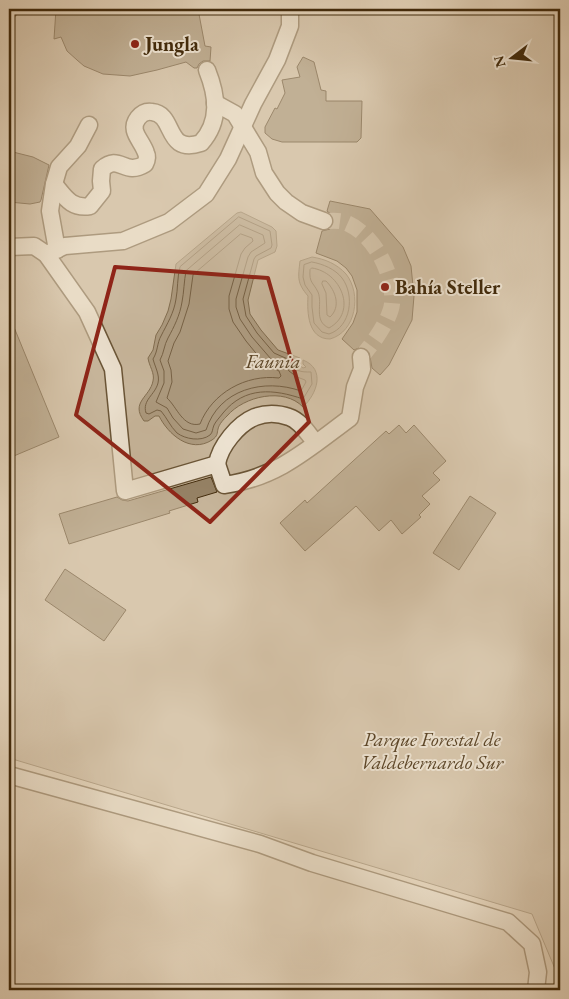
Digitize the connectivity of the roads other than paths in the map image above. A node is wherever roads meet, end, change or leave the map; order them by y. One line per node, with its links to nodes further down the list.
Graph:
1 (290, 9): 5 (street)
2 (207, 70): 3 (street)
3 (216, 102): 5 (street); 6 (street)
4 (89, 125): 6 (street)
5 (243, 127): 7 (street); 9 (street)
6 (54, 184): 9 (street)
7 (324, 222)
8 (9, 247): 9 (street)
9 (51, 252): 12 (street)
10 (361, 357): 11 (street)
11 (316, 443): 12 (street); 12 (street)
12 (217, 464)
13 (9, 775): 14 (street)
14 (536, 990)

